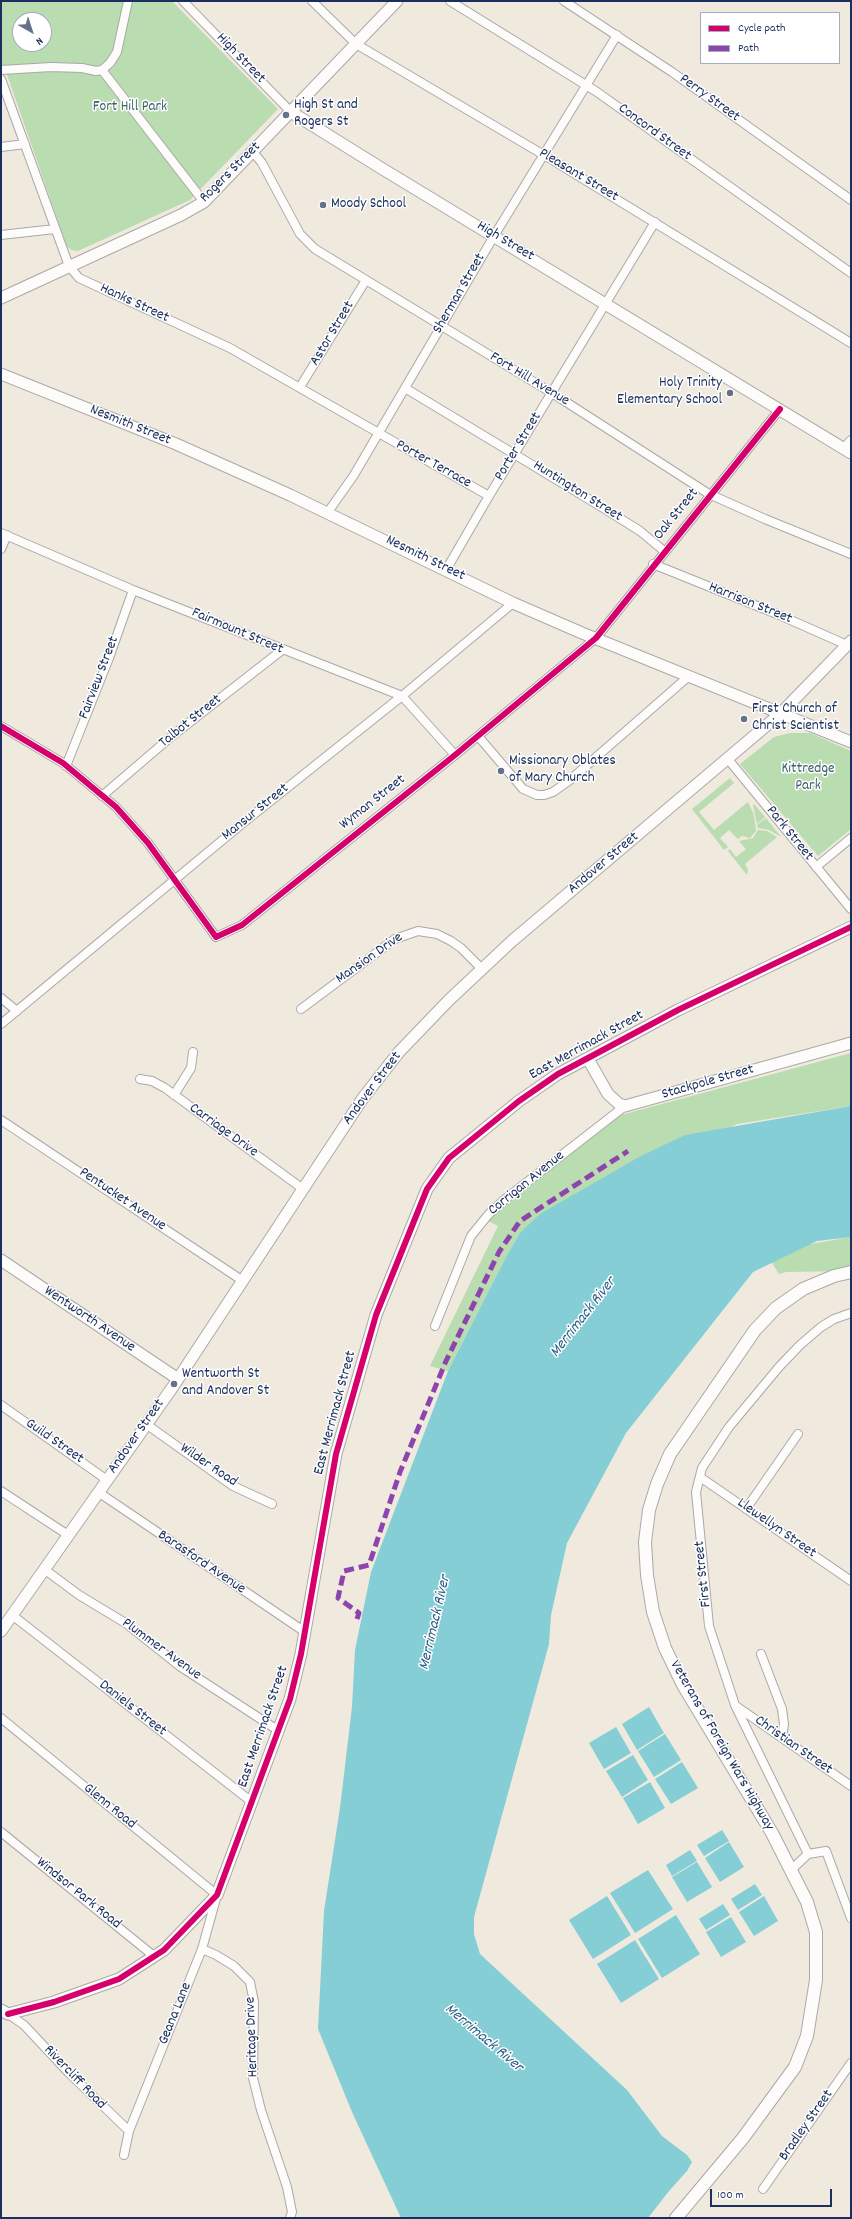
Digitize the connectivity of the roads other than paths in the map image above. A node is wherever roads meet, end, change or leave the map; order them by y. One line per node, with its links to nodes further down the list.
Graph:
1 (128, 1): 10 (street)
2 (183, 1): 13 (street, High Street)
3 (312, 1): 8 (street, Pleasant Street)
4 (397, 1): 8 (street, Rogers Street)
5 (450, 1): 12 (street, Concord Street)
6 (564, 1): 7 (street, Perry Street)
7 (617, 35): 12 (street, Sherman Street); 18 (street, Perry Street)
8 (356, 44): 13 (street, Rogers Street); 17 (street, Pleasant Street)
9 (1, 70): 10 (street)
10 (102, 70): 19 (street)
11 (1, 79): 14 (street, Hanks Street)
12 (586, 85): 17 (street, Sherman Street); 25 (street, Concord Street)
13 (291, 112): 16 (street, Rogers Street); 23 (street, High Street)
14 (24, 144): 15 (street); 21 (street, Hanks Street)
15 (1, 147)
16 (253, 152): 19 (street, Rogers Street); 26 (street, Fort Hill Avenue)
17 (544, 155): 20 (street, Pleasant Street); 23 (street, Sherman Street)
18 (851, 200)
19 (204, 202): 24 (street, Rogers Street)
20 (656, 222): 28 (street, Porter Street); 30 (street, Pleasant Street)
21 (55, 229): 22 (street); 24 (street, Hanks Street)
22 (1, 235)
23 (494, 236): 28 (street, High Street); 29 (street, Sherman Street)
24 (69, 266): 27 (street, Rogers Street); 32 (street, Hanks Street)
25 (851, 273)
26 (366, 280): 29 (street, Fort Hill Avenue); 32 (street, Astor Street)
27 (1, 298)
28 (606, 303): 34 (street, Porter Street); 35 (street, High Street)
29 (441, 327): 33 (street, Sherman Street); 34 (street, Fort Hill Avenue)
30 (851, 343)
31 (1, 374): 42 (street, Nesmith Street)
32 (300, 387): 36 (street, Hanks Street)
33 (405, 388): 36 (street, Sherman Street); 39 (street, Huntington Street)
34 (552, 393): 39 (street, Porter Street); 40 (street, Fort Hill Avenue)
35 (780, 409): 38 (street, High Street); 40 (street, Oak Street)
36 (378, 434): 41 (street, Porter Terrace); 42 (street, Sherman Street)
37 (851, 440): 38 (street)
38 (847, 451)
39 (516, 454): 41 (street, Porter Street); 45 (street, Huntington Street)
40 (709, 494): 45 (street, Oak Street); 46 (street, Fort Hill Avenue)
41 (489, 496): 48 (street, Porter Street)
42 (328, 512): 48 (street, Nesmith Street)
43 (4, 534): 44 (street); 49 (street, Fairmount Street)
44 (1, 549)
45 (664, 551): 47 (street, Oak Street)
46 (851, 554)
47 (653, 564): 51 (street, Oak Street); 52 (street, Harrison Street)
48 (446, 570): 50 (street, Nesmith Street)
49 (132, 590): 53 (street, Fairmount Street); 62 (street, Fairview Street)
50 (513, 603): 51 (street, Nesmith Street); 55 (street, Mansur Street)
51 (596, 638): 54 (street, Nesmith Street); 58 (street, Wyman Street)
52 (849, 643): 56 (street, Andover Street)
53 (282, 650): 55 (street, Fairmount Street); 63 (street, Talbot Street)
54 (690, 676): 56 (street, Nesmith Street); 58 (street)
55 (402, 696): 60 (street, Fairmount Street); 66 (street, Mansur Street)
56 (780, 714): 59 (street, Nesmith Street); 61 (street, Andover Street)
57 (1, 726): 62 (street)
58 (478, 736): 60 (street, Wyman Street)
59 (851, 742)
60 (455, 755): 66 (street, Wyman Street)
61 (727, 758): 65 (street, Park Street); 69 (street, Andover Street)
62 (66, 766): 63 (street)
63 (102, 796): 66 (street)
64 (851, 838): 65 (street)
65 (816, 867): 67 (street, Park Street)
66 (175, 880): 72 (street, Mansur Street)
67 (851, 909)
68 (851, 927): 76 (street, East Merrimack Street)
69 (482, 969): 71 (street, Mansion Drive); 81 (street, Andover Street)
70 (1, 998): 72 (street)
71 (301, 1009)
72 (17, 1011): 73 (street, Mansur Street)
73 (1, 1024)
74 (851, 1043): 79 (street, Stackpole Street)
75 (193, 1052): 78 (street)
76 (588, 1058): 79 (street); 102 (street, East Merrimack Street)
77 (140, 1079): 78 (street, Carriage Drive)
78 (174, 1094): 81 (street, Carriage Drive)
79 (625, 1106): 86 (street, Corrigan Avenue)
80 (1, 1120): 84 (street, Pentucket Avenue)
81 (303, 1189): 84 (street, Andover Street)
82 (1, 1260): 87 (street, Wentworth Avenue)
83 (851, 1272): 112 (main road, Veterans of Foreign Wars Highway)
84 (243, 1281): 87 (street, Andover Street)
85 (851, 1313): 91 (street, First Street)
86 (435, 1326)
87 (178, 1379): 89 (street, Andover Street)
88 (1, 1405): 92 (street, Guild Street)
89 (146, 1424): 92 (street, Andover Street); 95 (street, Wilder Road)
90 (798, 1434): 96 (street)
91 (700, 1477): 96 (street, Llewellyn Street); 104 (street, First Street)
92 (106, 1480): 94 (street, Andover Street)
93 (1, 1491): 97 (street)
94 (98, 1492): 97 (street, Andover Street); 102 (street, Barasford Avenue)
95 (272, 1504)
96 (746, 1509): 99 (street, Llewellyn Street)
97 (68, 1535): 98 (street, Andover Street)
98 (44, 1569): 100 (street, Andover Street); 106 (street, Plummer Avenue)
99 (851, 1581)
100 (12, 1615): 101 (street, Andover Street); 109 (street, Daniels Street)
101 (1, 1631)
102 (305, 1632): 106 (street, East Merrimack Street)
103 (761, 1654): 107 (street)
104 (736, 1705): 107 (street, Christian Street); 111 (street, First Street)
105 (1, 1718): 113 (street, Glenn Road)
106 (278, 1731): 109 (street, East Merrimack Street)
107 (782, 1738): 108 (street, Christian Street)
108 (851, 1786)
109 (252, 1802): 113 (street, East Merrimack Street)
110 (1, 1832): 116 (street, Windsor Park Road)
111 (808, 1854): 112 (street); 114 (street)
112 (791, 1870): 123 (main road, Veterans of Foreign Wars Highway)
113 (217, 1895): 115 (street, Geana Lane); 116 (street, East Merrimack Street)
114 (851, 1918)
115 (202, 1949): 119 (street, Geana Lane); 122 (street, Heritage Drive)
116 (155, 1957): 117 (street, East Merrimack Street)
117 (4, 2012): 119 (street, Rivercliff Road)
118 (851, 2063): 121 (street, Bradley Street)
119 (128, 2131): 120 (street)
120 (124, 2154)
121 (763, 2189)
122 (290, 2218)
123 (676, 2218)

